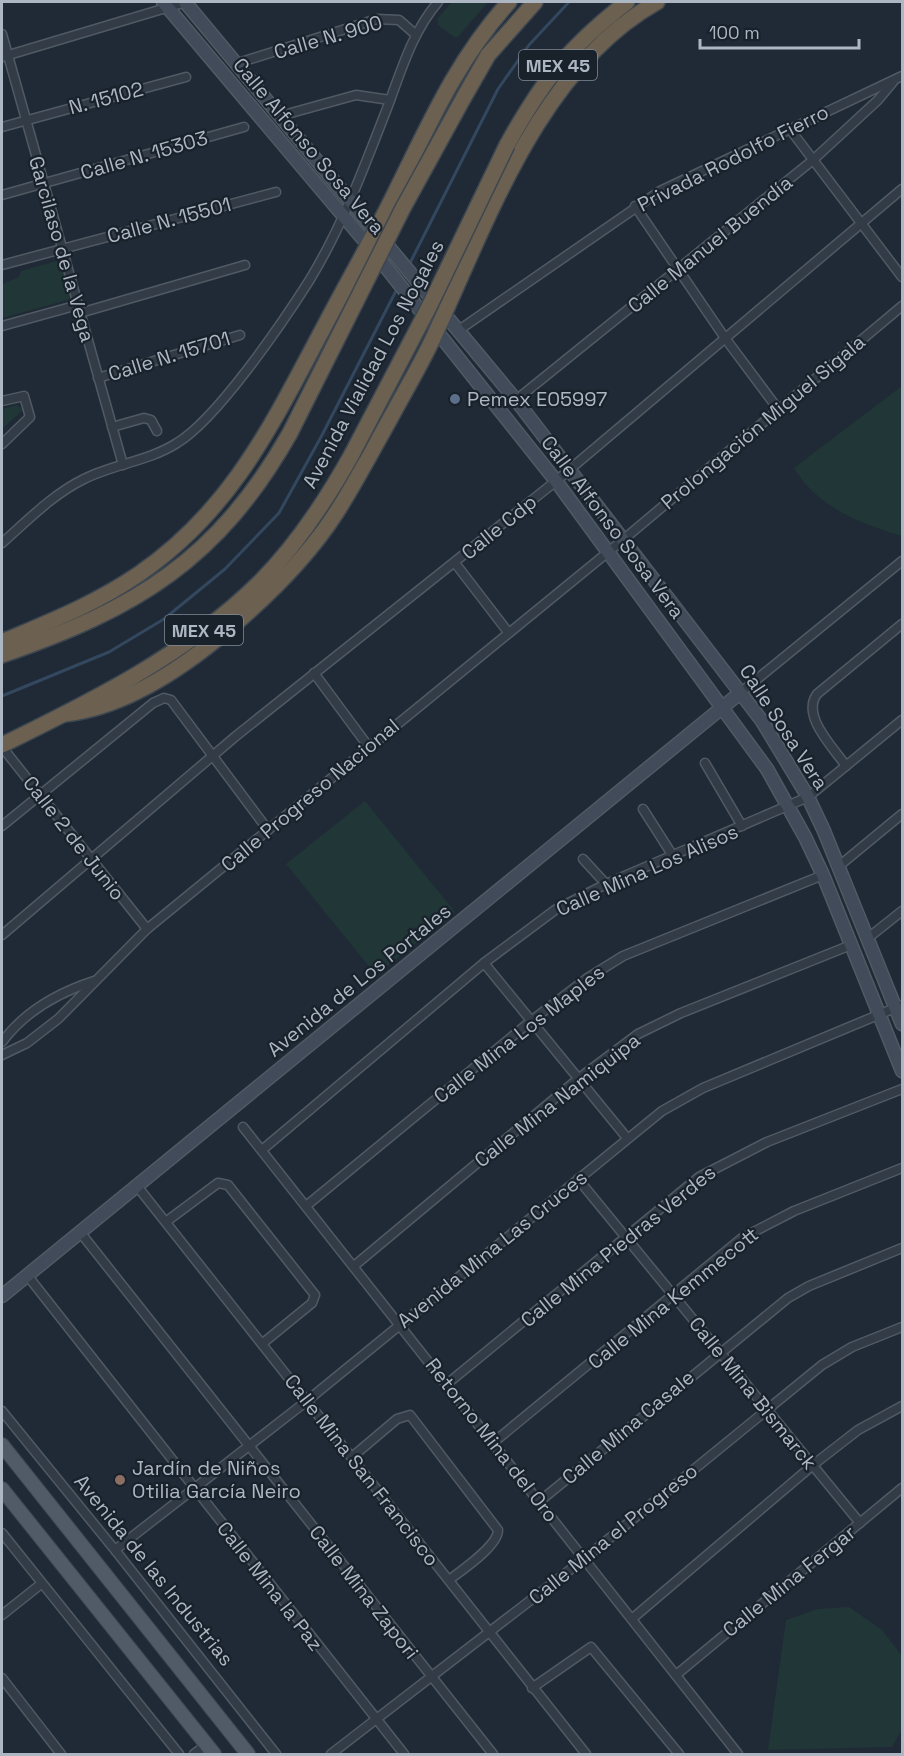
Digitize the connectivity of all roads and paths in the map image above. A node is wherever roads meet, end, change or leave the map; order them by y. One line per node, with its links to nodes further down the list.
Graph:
1 (186, 2): 7 (street); 11 (main road, Calle Alfonso Sosa Vera)
2 (438, 2): 9 (street)
3 (509, 2): 29 (highway)
4 (535, 2): 63 (highway, Avenida Vialidad Los Nogales / MEX 45, bridge)
5 (627, 2): 67 (highway, Avenida Vialidad Los Nogales / MEX 45, bridge)
6 (657, 2): 37 (highway)
7 (166, 5): 10 (street); 27 (main road, Calle Alfonso Sosa Vera)
8 (2, 34): 10 (street, Garcilaso de la Vega)
9 (415, 34): 11 (street, Calle N. 900); 14 (street)
10 (4, 56): 16 (street, Garcilaso de la Vega)
11 (238, 63): 15 (main road, Calle Alfonso Sosa Vera)
12 (186, 77): 16 (street, N. 15102)
13 (899, 78): 19 (street, Privada Rodolfo Fierro); 20 (street, Calle Manuel Buendía)
14 (390, 100): 15 (street); 25 (street)
15 (280, 116): 25 (main road, Calle Alfonso Sosa Vera)
16 (26, 120): 17 (street, N. 15102); 21 (street, Garcilaso de la Vega)
17 (2, 127)
18 (244, 127): 21 (street, Calle N. 15303)
19 (789, 128): 20 (street); 26 (street, Privada Rodolfo Fierro)
20 (813, 160): 28 (street); 33 (street, Calle Manuel Buendía)
21 (44, 183): 24 (street, Calle N. 15303); 30 (street, Garcilaso de la Vega)
22 (903, 189): 28 (street, Calle Cdp)
23 (276, 192): 30 (street, Calle N. 15501)
24 (2, 195)
25 (351, 203): 27 (street); 29 (main road, Calle Alfonso Sosa Vera)
26 (635, 206): 33 (street); 39 (street, Privada Rodolfo Fierro)
27 (344, 219): 29 (main road, Calle Alfonso Sosa Vera); 52 (street)
28 (861, 223): 34 (street); 42 (street, Calle Cdp)
29 (375, 242): 37 (main road, Calle Alfonso Sosa Vera, bridge); 40 (main road, Calle Alfonso Sosa Vera, bridge); 62 (highway)
30 (62, 248): 31 (street, Calle N. 15501); 36 (street, Garcilaso de la Vega)
31 (2, 265)
32 (245, 265): 36 (street)
33 (678, 269): 42 (street); 46 (street, Calle Manuel Buendía)
34 (903, 277)
35 (903, 306): 48 (street, Prolongación Miguel Sigala)
36 (79, 309): 38 (street); 43 (street, Garcilaso de la Vega)
37 (444, 311): 39 (main road, Calle Alfonso Sosa Vera); 40 (highway)
38 (2, 326)
39 (459, 330): 44 (main road, Calle Alfonso Sosa Vera)
40 (437, 331): 45 (main road, Calle Alfonso Sosa Vera); 67 (highway)
41 (240, 335): 43 (street, Calle N. 15701)
42 (725, 338): 48 (street); 53 (street, Calle Cdp)
43 (98, 378): 49 (street, Garcilaso de la Vega)
44 (503, 385): 45 (main road); 46 (main road, Calle Alfonso Sosa Vera)
45 (489, 396): 54 (main road, Calle Alfonso Sosa Vera)
46 (516, 400): 53 (main road, Calle Alfonso Sosa Vera)
47 (2, 401): 51 (street)
48 (778, 409): 55 (street, Prolongación Miguel Sigala)
49 (112, 427): 50 (street); 52 (street, Garcilaso de la Vega)
50 (157, 431)
51 (2, 444)
52 (123, 465): 56 (street)
53 (571, 469): 54 (street, Calle Cdp); 55 (main road, Calle Alfonso Sosa Vera)
54 (556, 481): 57 (main road, Calle Alfonso Sosa Vera); 59 (street, Calle Cdp)
55 (624, 539): 57 (street, Calle Progreso Nacional); 65 (main road, Calle Sosa Vera)
56 (2, 543)
57 (608, 551): 61 (street, Calle Progreso Nacional); 66 (main road, Calle Alfonso Sosa Vera)
58 (903, 561): 65 (street)
59 (454, 563): 61 (street); 64 (street, Calle Cdp)
60 (903, 624): 73 (street)
61 (507, 632): 70 (street, Calle Progreso Nacional)
62 (2, 642)
63 (2, 655)
64 (314, 673): 70 (street); 71 (street, Calle Cdp)
65 (740, 693): 66 (main road, Avenida de Los Portales); 75 (main road, Calle Sosa Vera)
66 (722, 708): 76 (main road, Calle Alfonso Sosa Vera); 109 (main road, Avenida de Los Portales)
67 (65, 714): 69 (highway, Avenida Vialidad Los Nogales / MEX 45)
68 (903, 720): 73 (street, Calle Mina Los Alisos)
69 (2, 746): 74 (street, Calle 2 de Junio)
70 (368, 746): 81 (street, Calle Progreso Nacional)
71 (213, 757): 74 (street); 81 (street); 83 (street, Calle Cdp)
72 (705, 763): 80 (street)
73 (846, 766): 75 (street, Calle Mina Los Alisos)
74 (41, 795): 79 (street); 83 (street, Calle 2 de Junio)
75 (808, 797): 76 (street, Calle Mina Los Alisos); 85 (main road, Calle Sosa Vera)
76 (789, 806): 80 (street, Calle Mina Los Alisos); 86 (main road, Calle Alfonso Sosa Vera)
77 (643, 809): 82 (street)
78 (903, 814): 85 (street)
79 (2, 826)
80 (742, 826): 82 (street, Calle Mina Los Alisos)
81 (268, 830): 89 (street, Calle Progreso Nacional)
82 (673, 855): 87 (street, Calle Mina Los Alisos)
83 (91, 859): 89 (street, Calle 2 de Junio); 90 (street, Calle Cdp)
84 (583, 859): 87 (street)
85 (839, 866): 91 (main road, Calle Sosa Vera)
86 (823, 875): 92 (main road, Calle Alfonso Sosa Vera); 97 (street, Calle Mina Los Maples)
87 (606, 884): 93 (street, Calle Mina Los Alisos)
88 (903, 911): 91 (street)
89 (147, 929): 94 (street, Calle Progreso Nacional)
90 (2, 935)
91 (868, 938): 95 (main road, Calle Sosa Vera)
92 (851, 945): 96 (main road, Calle Alfonso Sosa Vera); 102 (street, Calle Mina Namiquipa)
93 (484, 963): 97 (street); 106 (street, Calle Mina Los Alisos)
94 (94, 981): 99 (street); 100 (street, Calle Progreso Nacional)
95 (899, 1007): 96 (street, Avenida Mina Las Cruces); 98 (main road, Calle Sosa Vera)
96 (880, 1015): 101 (main road, Calle Alfonso Sosa Vera); 105 (street, Avenida Mina Las Cruces)
97 (531, 1021): 102 (street); 110 (street, Calle Mina Los Maples)
98 (903, 1024)
99 (2, 1042)
100 (2, 1055)
101 (903, 1071)
102 (578, 1079): 105 (street); 115 (street, Calle Mina Namiquipa)
103 (903, 1089): 113 (street, Calle Mina Piedras Verdes)
104 (243, 1127): 106 (street, Retorno Mina del Oro)
105 (627, 1138): 108 (street, Avenida Mina Las Cruces)
106 (262, 1149): 110 (street, Retorno Mina del Oro)
107 (903, 1168): 118 (street, Calle Mina Kemmecott)
108 (578, 1179): 113 (street, Calle Mina Bismarck); 119 (street, Avenida Mina Las Cruces)
109 (137, 1186): 111 (street, Calle Mina San Francisco); 112 (main road, Avenida de Los Portales)
110 (306, 1206): 115 (street, Retorno Mina del Oro)
111 (167, 1221): 121 (street, Calle Mina San Francisco); 121 (street)
112 (80, 1232): 116 (main road, Avenida de Los Portales); 130 (street, Calle Mina Zapori)
113 (625, 1237): 118 (street, Calle Mina Bismarck); 123 (street, Calle Mina Piedras Verdes)
114 (903, 1248): 122 (street, Calle Mina Casale)
115 (354, 1266): 119 (street, Retorno Mina del Oro)
116 (27, 1275): 117 (main road, Avenida de Los Portales); 133 (street, Calle Mina la Paz)
117 (2, 1296)
118 (674, 1296): 122 (street, Calle Mina Bismarck); 128 (street, Calle Mina Kemmecott)
119 (401, 1324): 123 (street, Retorno Mina del Oro); 124 (street, Avenida Mina Las Cruces)
120 (903, 1327): 126 (street, Calle Mina el Progreso)
121 (263, 1343): 124 (street, Calle Mina San Francisco)
122 (719, 1352): 126 (street, Calle Mina Bismarck); 136 (street, Calle Mina Casale)
123 (447, 1384): 128 (street, Retorno Mina del Oro)
124 (308, 1400): 130 (street, Avenida Mina Las Cruces); 131 (street, Calle Mina San Francisco)
125 (903, 1406): 132 (street)
126 (767, 1410): 132 (street, Calle Mina Bismarck); 140 (street, Calle Mina el Progreso)
127 (2, 1411): 139 (street, Avenida de las Industrias)
128 (494, 1442): 136 (street, Retorno Mina del Oro)
129 (2, 1445): 155 (main road, Avenida de las Industrias)
130 (249, 1445): 133 (street, Avenida Mina Las Cruces); 147 (street, Calle Mina Zapori)
131 (352, 1457): 141 (street, Calle Mina San Francisco); 141 (street)
132 (813, 1465): 137 (street, Calle Mina Bismarck); 144 (street)
133 (193, 1488): 139 (street, Avenida Mina Las Cruces); 150 (street, Calle Mina la Paz)
134 (903, 1488): 137 (street, Calle Mina Fergar)
135 (2, 1489): 151 (main road)
136 (540, 1501): 140 (street, Retorno Mina del Oro)
137 (860, 1523): 146 (street, Calle Mina Fergar)
138 (2, 1533): 142 (street)
139 (115, 1550): 156 (street, Avenida de las Industrias)
140 (584, 1559): 144 (street, Retorno Mina del Oro); 145 (street, Calle Mina el Progreso)
141 (449, 1580): 145 (street, Calle Mina San Francisco)
142 (41, 1584): 143 (street); 153 (street)
143 (2, 1615)
144 (633, 1618): 146 (street, Retorno Mina del Oro)
145 (489, 1633): 147 (street, Calle Mina el Progreso); 149 (street, Calle Mina San Francisco)
146 (676, 1675): 162 (street, Retorno Mina del Oro)
147 (430, 1676): 150 (street, Calle Mina el Progreso); 159 (street, Calle Mina Zapori)
148 (2, 1678): 152 (street)
149 (532, 1688): 160 (street, Calle Mina San Francisco); 161 (street)
150 (375, 1719): 157 (street, Calle Mina el Progreso); 158 (street, Calle Mina la Paz)
151 (210, 1750): 154 (street)
152 (62, 1755)
153 (179, 1755)
154 (194, 1755)
155 (248, 1755)
156 (276, 1755)
157 (331, 1755)
158 (404, 1755)
159 (493, 1755)
160 (586, 1755)
161 (679, 1755)
162 (738, 1755)

